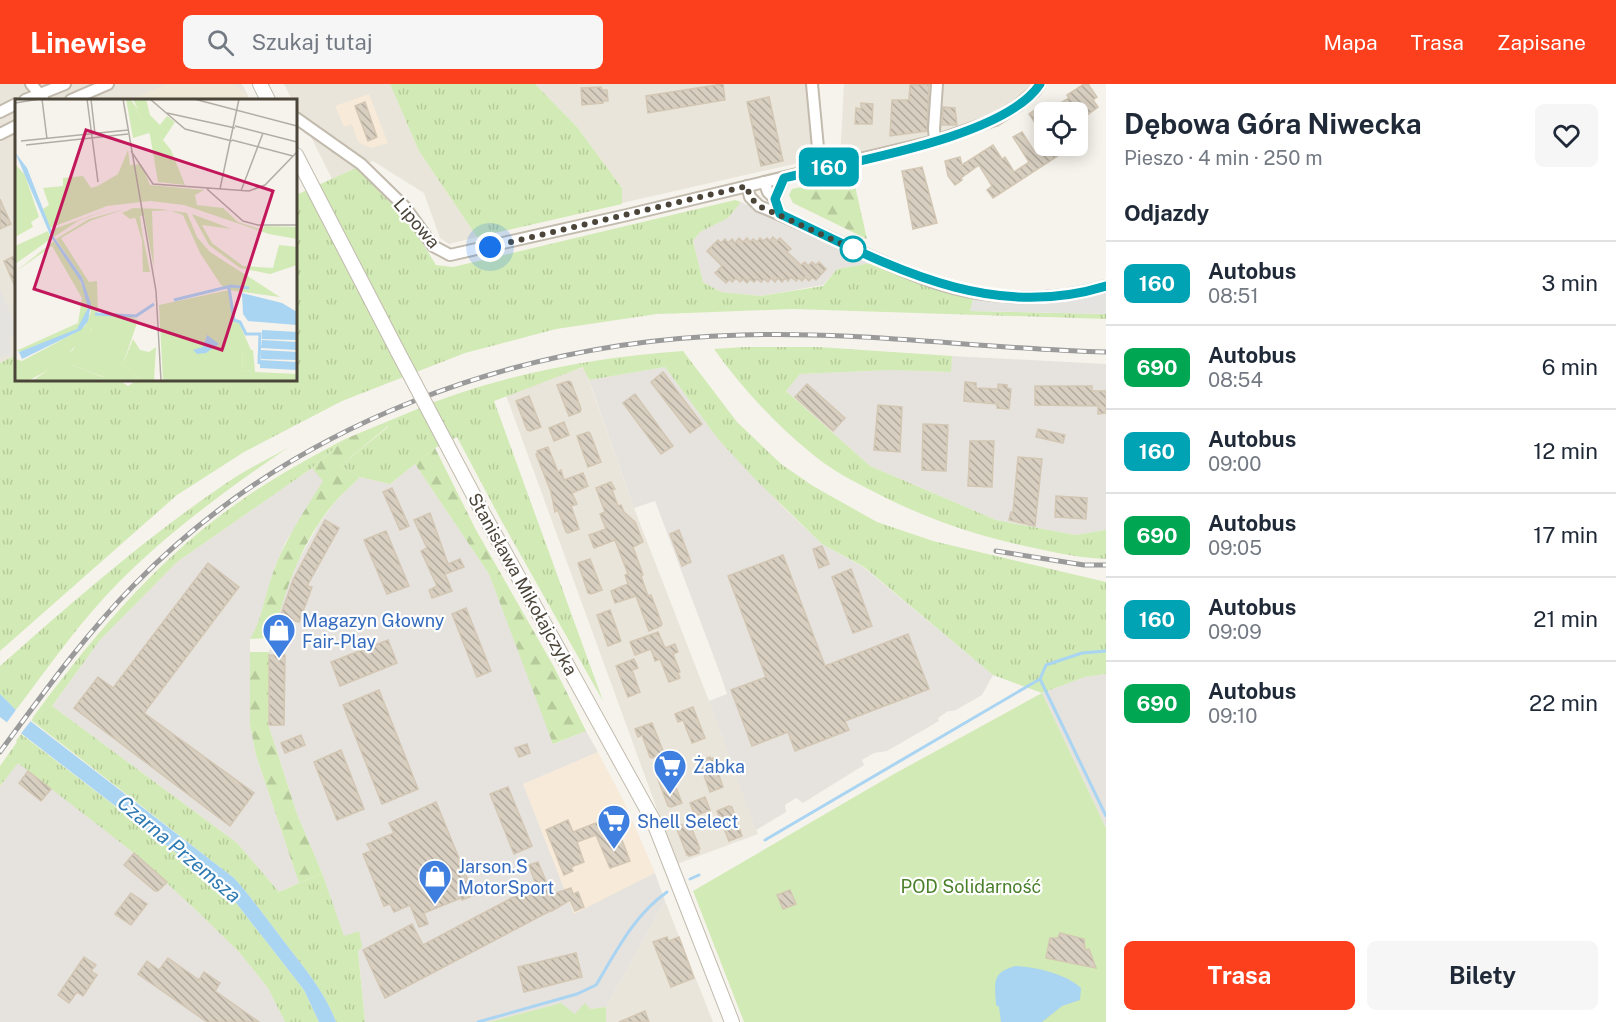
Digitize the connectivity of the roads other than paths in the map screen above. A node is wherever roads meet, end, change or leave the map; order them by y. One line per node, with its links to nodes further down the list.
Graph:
1 (31, 84): 8 (street)
2 (108, 84): 9 (street)
3 (260, 84): 10 (street)
4 (812, 84): 18 (street)
5 (937, 84): 16 (street)
6 (1040, 84): 16 (street, Lipowa)
7 (58, 85): 8 (street)
8 (43, 97)
9 (73, 99)
10 (268, 99)
11 (15, 104): 12 (street)
12 (0, 112)
13 (297, 119): 21 (street, Lipowa)
14 (15, 126): 15 (street)
15 (0, 134)
16 (935, 141): 18 (street, Lipowa)
17 (297, 156): 25 (street, Stanisława Mikołajczyka, bridge)
18 (820, 169): 19 (street, Lipowa)
19 (784, 178): 20 (street, Lipowa); 22 (street)
20 (764, 183): 21 (street, Lipowa); 22 (street)
21 (747, 186): 23 (street)
22 (775, 199): 23 (street)
23 (780, 214): 24 (street)
24 (1106, 286)
25 (732, 1022)

